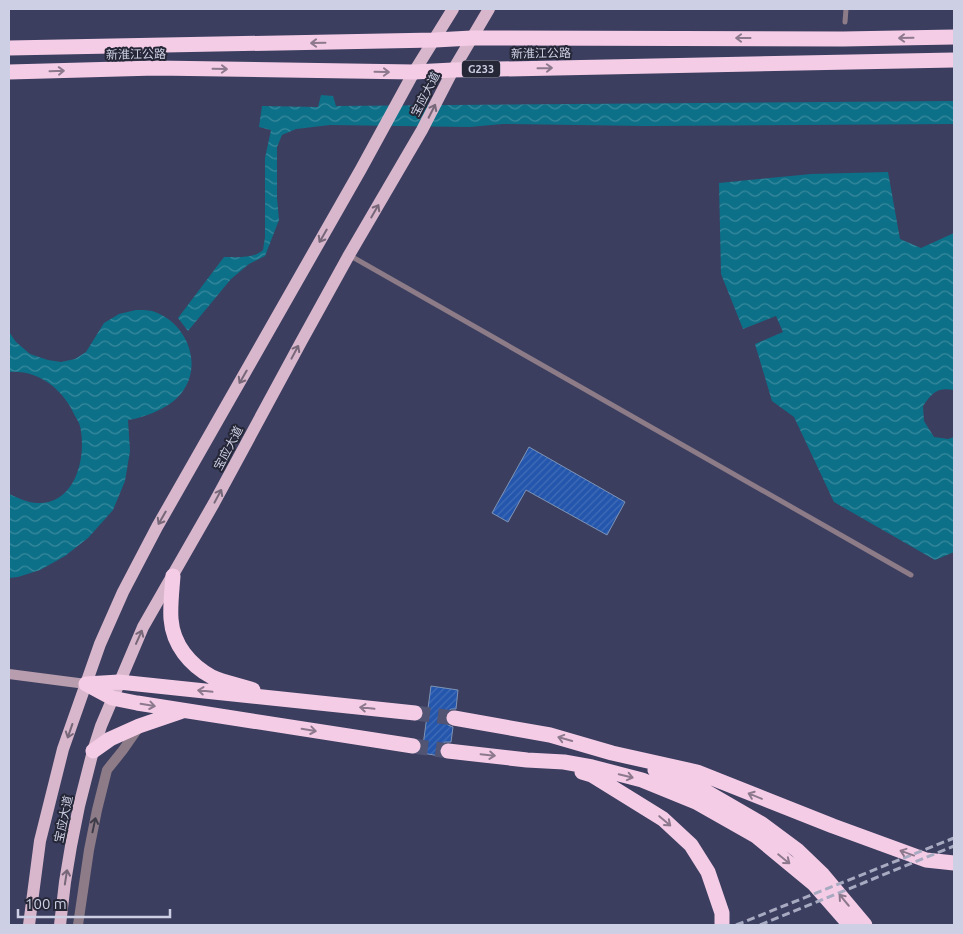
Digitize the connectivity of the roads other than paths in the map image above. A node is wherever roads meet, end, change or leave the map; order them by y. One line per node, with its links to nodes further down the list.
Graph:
1 (452, 9): 7 (main road, 宝应大道)
2 (489, 9): 6 (main road, 宝应大道)
3 (846, 9): 4 (lane)
4 (846, 22)
5 (954, 37): 6 (highway, 新淮江公路, one-way to 6)
6 (472, 38): 7 (highway, 新淮江公路); 10 (main road, 宝应大道)
7 (435, 40): 8 (highway, 新淮江公路, one-way to 8); 12 (main road, 宝应大道)
8 (9, 48)
9 (954, 60): 10 (highway, 新淮江公路 / G233, one-way to 9)
10 (453, 70): 12 (highway, 新淮江公路 / G233); 13 (main road, 宝应大道, one-way to 10)
11 (9, 72): 12 (highway, 新淮江公路 / G233, one-way to 12)
12 (414, 72): 18 (main road, 宝应大道, one-way to 18)
13 (349, 255): 14 (lane); 15 (main road, 宝应大道, one-way to 13)
14 (911, 574)
15 (172, 576): 17 (main road, 宝应大道, one-way to 15); 20 (highway)
16 (9, 674): 18 (street)
17 (119, 682): 18 (highway); 19 (main road, 宝应大道); 20 (highway, one-way to 17)
18 (86, 684): 19 (highway); 32 (main road, 宝应大道, one-way to 32)
19 (112, 698): 21 (highway, one-way to 21); 26 (main road, 宝应大道)
20 (281, 699): 22 (highway, one-way to 20)
21 (186, 710): 24 (highway); 25 (highway, one-way to 25)
22 (415, 713)
23 (454, 718): 28 (highway, one-way to 23)
24 (139, 726): 26 (highway); 34 (street, one-way to 24)
25 (413, 746)
26 (93, 751): 33 (main road, 宝应大道, one-way to 26)
27 (448, 751): 29 (highway, one-way to 29)
28 (612, 753): 30 (highway, one-way to 28); 31 (highway)
29 (527, 760): 31 (highway, one-way to 31); 35 (highway, one-way to 35)
30 (954, 863)
31 (819, 879): 36 (highway); 37 (highway, one-way to 31)
32 (29, 925)
33 (60, 925)
34 (78, 925)
35 (722, 925)
36 (850, 925)
37 (865, 925)

